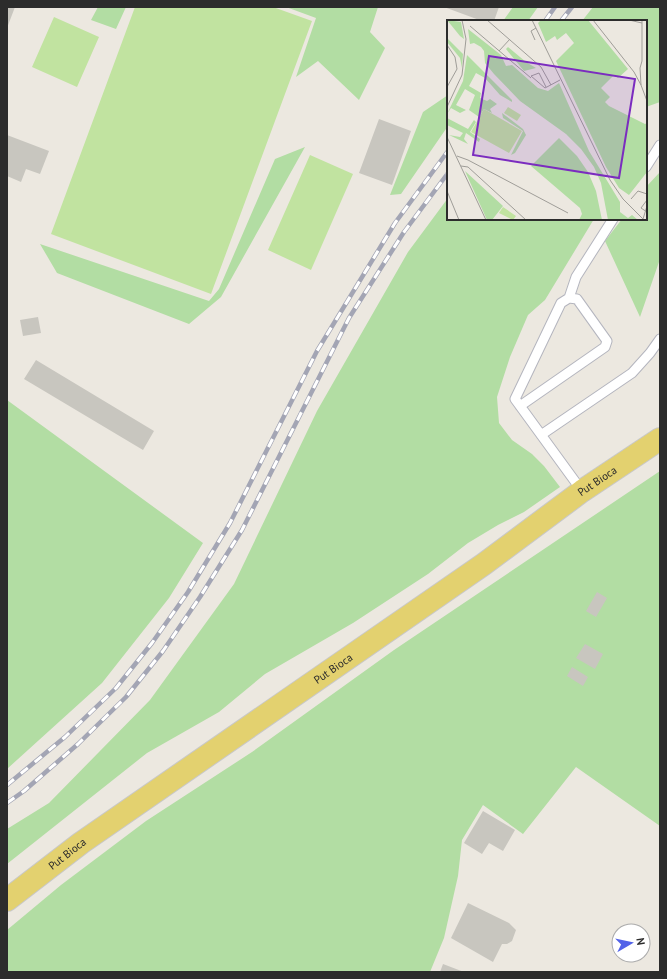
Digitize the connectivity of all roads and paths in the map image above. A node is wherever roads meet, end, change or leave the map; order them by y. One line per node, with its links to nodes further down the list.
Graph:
1 (660, 145): 2 (lane)
2 (647, 165)
3 (612, 220): 4 (lane)
4 (569, 298): 6 (lane); 6 (lane)
5 (660, 339): 7 (lane)
6 (520, 406): 7 (lane)
7 (542, 436): 9 (lane)
8 (660, 439): 9 (main road, Put Bioca)
9 (582, 492): 10 (main road, Put Bioca)
10 (7, 900)

